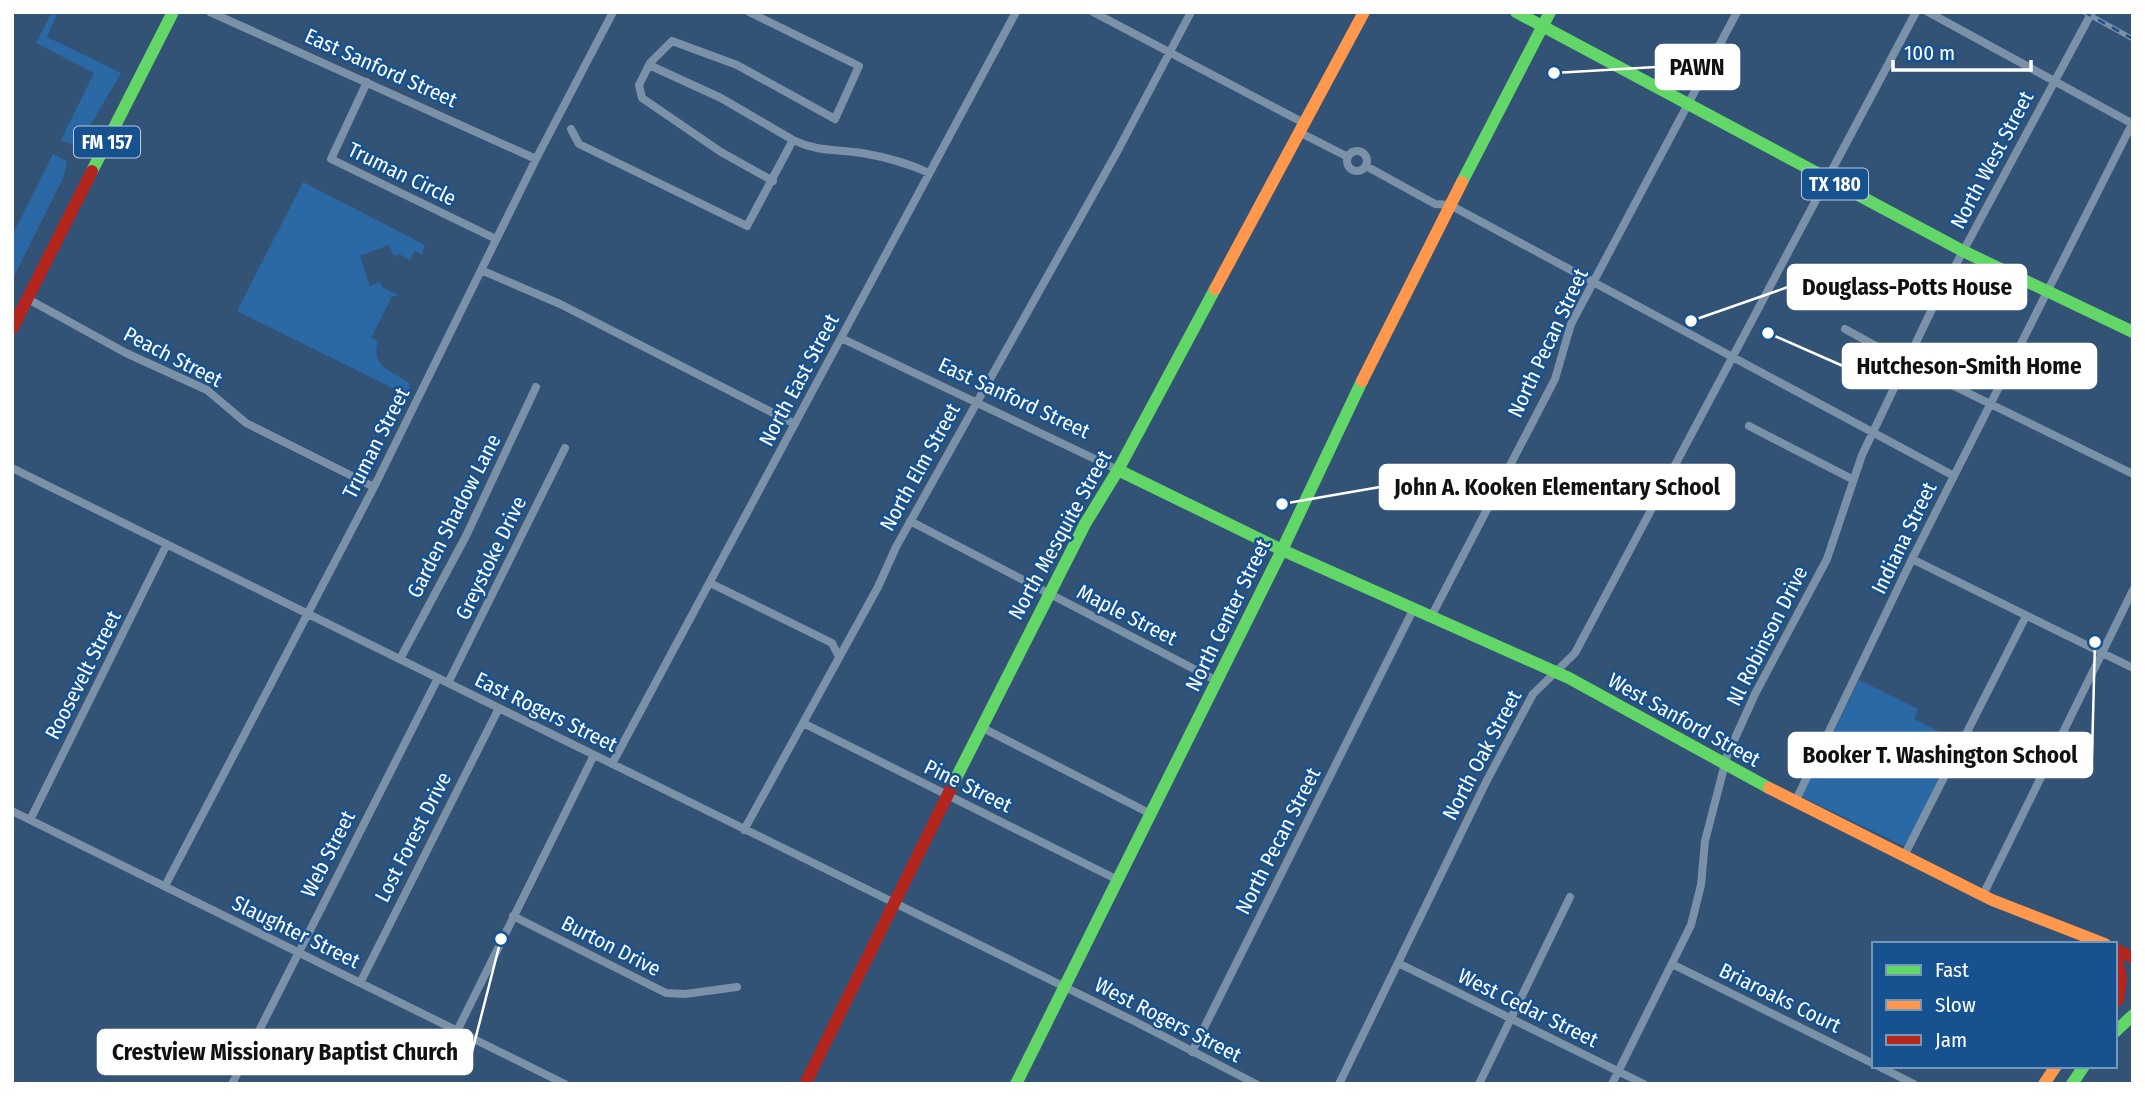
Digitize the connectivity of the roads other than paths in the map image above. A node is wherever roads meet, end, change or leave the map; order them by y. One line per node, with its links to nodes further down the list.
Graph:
1 (173, 12): 37 (main road, FM 157)
2 (211, 12): 19 (street, East Sanford Street)
3 (613, 12): 26 (street, Truman Street)
4 (749, 12): 17 (street)
5 (1016, 12): 28 (street, North East Street)
6 (1093, 12): 16 (street)
7 (1191, 12): 16 (street, North Elm Street)
8 (1364, 12): 22 (main road, North Mesquite Street)
9 (1516, 12): 15 (main road, TX 180)
10 (1550, 12): 15 (main road, North Center Street)
11 (1737, 12): 20 (street, North Pecan Street)
12 (1916, 12): 29 (street, North Oak Street)
13 (1928, 12): 18 (street)
14 (2092, 12): 18 (street, North West Street)
15 (1542, 26): 20 (main road, TX 180); 31 (main road, North Center Street)
16 (1170, 51): 22 (street); 45 (street, North Elm Street)
17 (649, 65): 24 (street); 30 (street)
18 (2055, 80): 21 (street); 33 (street, North West Street)
19 (367, 82): 26 (street, East Sanford Street); 32 (street, Truman Circle)
20 (1688, 104): 29 (main road, TX 180); 35 (street, North Pecan Street)
21 (2132, 124): 36 (street, Indiana Street)
22 (1301, 127): 25 (street); 52 (main road, North Mesquite Street)
23 (571, 129): 30 (street)
24 (793, 140): 28 (street); 30 (street)
25 (1348, 157): 27 (street); 27 (street)
26 (536, 159): 32 (street, Truman Street)
27 (1366, 166): 31 (street)
28 (929, 173): 41 (street, North East Street)
29 (1825, 178): 33 (main road, TX 180); 42 (street, North Oak Street)
30 (773, 181)
31 (1450, 205): 35 (street); 59 (main road, North Center Street)
32 (496, 239): 34 (street, Truman Street)
33 (1963, 251): 36 (main road, TX 180); 43 (street, Nl Robinson Drive)
34 (481, 270): 47 (street); 56 (street, Truman Street)
35 (1595, 281): 42 (street); 66 (street, North Pecan Street)
36 (2048, 291): 40 (main road, TX 180); 46 (street, Indiana Street)
37 (28, 299): 39 (main road, FM 157); 56 (street, Peach Street)
38 (1845, 328): 43 (street)
39 (12, 329)
40 (2133, 332)
41 (841, 338): 45 (street, East Sanford Street); 47 (street, North East Street)
42 (1733, 356): 49 (street); 72 (street, North Oak Street)
43 (1907, 363): 46 (street); 49 (street, Nl Robinson Drive)
44 (536, 387): 70 (street, Garden Shadow Lane)
45 (977, 400): 52 (street, East Sanford Street); 57 (street, North Elm Street)
46 (1991, 403): 53 (street); 54 (street, Indiana Street)
47 (795, 424): 61 (street, North East Street)
48 (1749, 425): 55 (street)
49 (1872, 434): 54 (street); 55 (street, Nl Robinson Drive)
50 (565, 448): 75 (street, Greystoke Drive)
51 (12, 468): 58 (street, East Rogers Street)
52 (1118, 470): 59 (main road, East Sanford Street); 63 (main road, North Mesquite Street)
53 (2133, 474)
54 (1954, 475): 60 (street, Indiana Street)
55 (1853, 479): 81 (street, Nl Robinson Drive)
56 (374, 487): 65 (street, Truman Street)
57 (910, 521): 63 (street, Maple Street); 69 (street, North Elm Street)
58 (167, 544): 65 (street, East Rogers Street); 86 (street, Roosevelt Street)
59 (1282, 550): 64 (main road, West Sanford Street); 74 (main road, North Center Street)
60 (1912, 559): 67 (street); 83 (street, Indiana Street)
61 (710, 583): 69 (street); 80 (street, North East Street)
62 (2133, 590): 68 (street)
63 (1049, 595): 74 (street, Maple Street); 78 (main road, North Mesquite Street)
64 (1414, 607): 66 (main road, West Sanford Street); 112 (street, North Pecan Street)
65 (306, 613): 70 (street, East Rogers Street); 90 (street, Truman Street)
66 (1432, 615): 72 (main road, West Sanford Street)
67 (2026, 616): 68 (street); 88 (street)
68 (2102, 653): 71 (street); 91 (street)
69 (839, 657): 77 (street, North Elm Street)
70 (400, 659): 73 (street, East Rogers Street)
71 (2133, 668)
72 (1556, 673): 81 (main road, West Sanford Street); 100 (street, North Oak Street)
73 (438, 678): 75 (street, East Rogers Street); 97 (street, Web Street)
74 (1217, 681): 85 (main road, North Center Street)
75 (449, 683): 76 (street, East Rogers Street)
76 (499, 708): 79 (street, East Rogers Street); 102 (street, Lost Forest Drive)
77 (803, 723): 82 (street, Pine Street); 87 (street, North Elm Street)
78 (981, 727): 82 (main road, North Mesquite Street); 85 (street)
79 (594, 755): 80 (street, East Rogers Street); 94 (street)
80 (612, 764): 87 (street, East Rogers Street)
81 (1724, 766): 83 (main road, West Sanford Street); 101 (street, Nl Robinson Drive)
82 (948, 795): 89 (street, Pine Street); 93 (main road, North Mesquite Street)
83 (1795, 802): 88 (main road, West Sanford Street)
84 (12, 811): 86 (street, Slaughter Street)
85 (1151, 814): 89 (main road, North Center Street)
86 (30, 820): 90 (street, Slaughter Street)
87 (744, 830): 93 (street, East Rogers Street)
88 (1904, 856): 91 (main road, West Sanford Street)
89 (1118, 880): 105 (main road, North Center Street)
90 (165, 887): 97 (street, Slaughter Street)
91 (1983, 895): 95 (main road, West Sanford Street)
92 (1570, 897): 109 (street)
93 (896, 904): 105 (street, East Rogers Street); 120 (main road, North Mesquite Street)
94 (513, 916): 104 (street, Burton Drive); 111 (street)
95 (2100, 942)
96 (2117, 951): 98 (main road)
97 (299, 952): 102 (street, Slaughter Street); 118 (street, Web Street)
98 (2133, 958)
99 (2117, 959): 106 (main road)
100 (1398, 963): 109 (street, West Cedar Street); 123 (street, North Oak Street)
101 (1672, 964): 113 (street, Briaroaks Court); 117 (street, Nl Robinson Drive)
102 (360, 983): 111 (street, Slaughter Street)
103 (2133, 985): 107 (main road)
104 (737, 987)
105 (1064, 988): 112 (street, West Rogers Street); 121 (main road, North Center Street)
106 (2117, 996)
107 (2117, 1000)
108 (2133, 1016): 110 (main road)
109 (1511, 1018): 117 (street, West Cedar Street); 124 (street)
110 (2117, 1030)
111 (457, 1031): 119 (street, Slaughter Street)
112 (1192, 1052): 122 (street, West Rogers Street)
113 (1872, 1064)
114 (1881, 1068): 127 (street, Briaroaks Court)
115 (2055, 1068): 128 (main road)
116 (2083, 1068): 129 (main road)
117 (1619, 1071): 125 (street, Nl Robinson Drive); 126 (street, West Cedar Street)
118 (232, 1084)
119 (565, 1084)
120 (805, 1084)
121 (1016, 1084)
122 (1256, 1084)
123 (1339, 1084)
124 (1479, 1084)
125 (1612, 1084)
126 (1644, 1084)
127 (1914, 1084)
128 (2044, 1084)
129 (2072, 1084)

